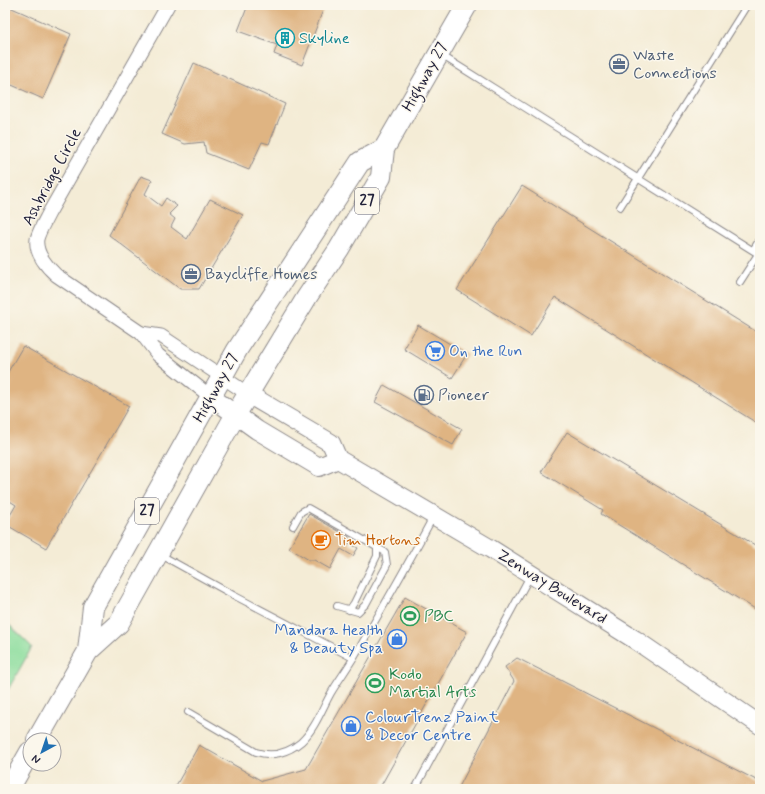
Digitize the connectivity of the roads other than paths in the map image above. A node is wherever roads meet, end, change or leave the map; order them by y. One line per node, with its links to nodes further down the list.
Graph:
1 (168, 5): 11 (street, Ashbridge Circle)
2 (467, 5): 4 (main road, Highway 27 / 27)
3 (748, 5): 6 (lane)
4 (438, 53): 5 (main road, Highway 27 / 27); 6 (lane)
5 (384, 149): 12 (main road, Highway 27 / 27); 13 (main road, Highway 27 / 27)
6 (638, 178): 7 (lane); 9 (lane)
7 (620, 207)
8 (760, 239): 9 (lane)
9 (757, 253): 10 (lane)
10 (740, 282)
11 (141, 333): 12 (street, Ashbridge Circle); 14 (street, Ashbridge Circle)
12 (223, 378): 13 (street, Ashbridge Circle); 14 (main road, Highway 27 / 27)
13 (248, 394): 15 (main road, Highway 27 / 27); 16 (street)
14 (211, 397): 15 (street); 24 (main road, Highway 27 / 27)
15 (236, 414): 16 (street); 20 (main road, Highway 27 / 27)
16 (338, 459): 17 (street, Zenway Boulevard)
17 (435, 515): 21 (street, Zenway Boulevard); 25 (lane)
18 (293, 526): 19 (lane)
19 (376, 547): 23 (lane); 23 (lane)
20 (159, 554): 24 (main road, Highway 27 / 27); 25 (lane)
21 (531, 574): 27 (street, Zenway Boulevard); 31 (lane)
22 (337, 606): 23 (lane)
23 (349, 610)
24 (88, 651): 28 (main road, Highway 27 / 27)
25 (353, 658): 26 (lane)
26 (188, 712)
27 (760, 725)
28 (42, 732)
29 (22, 766): 30 (main road)
30 (9, 789)
31 (415, 789)

